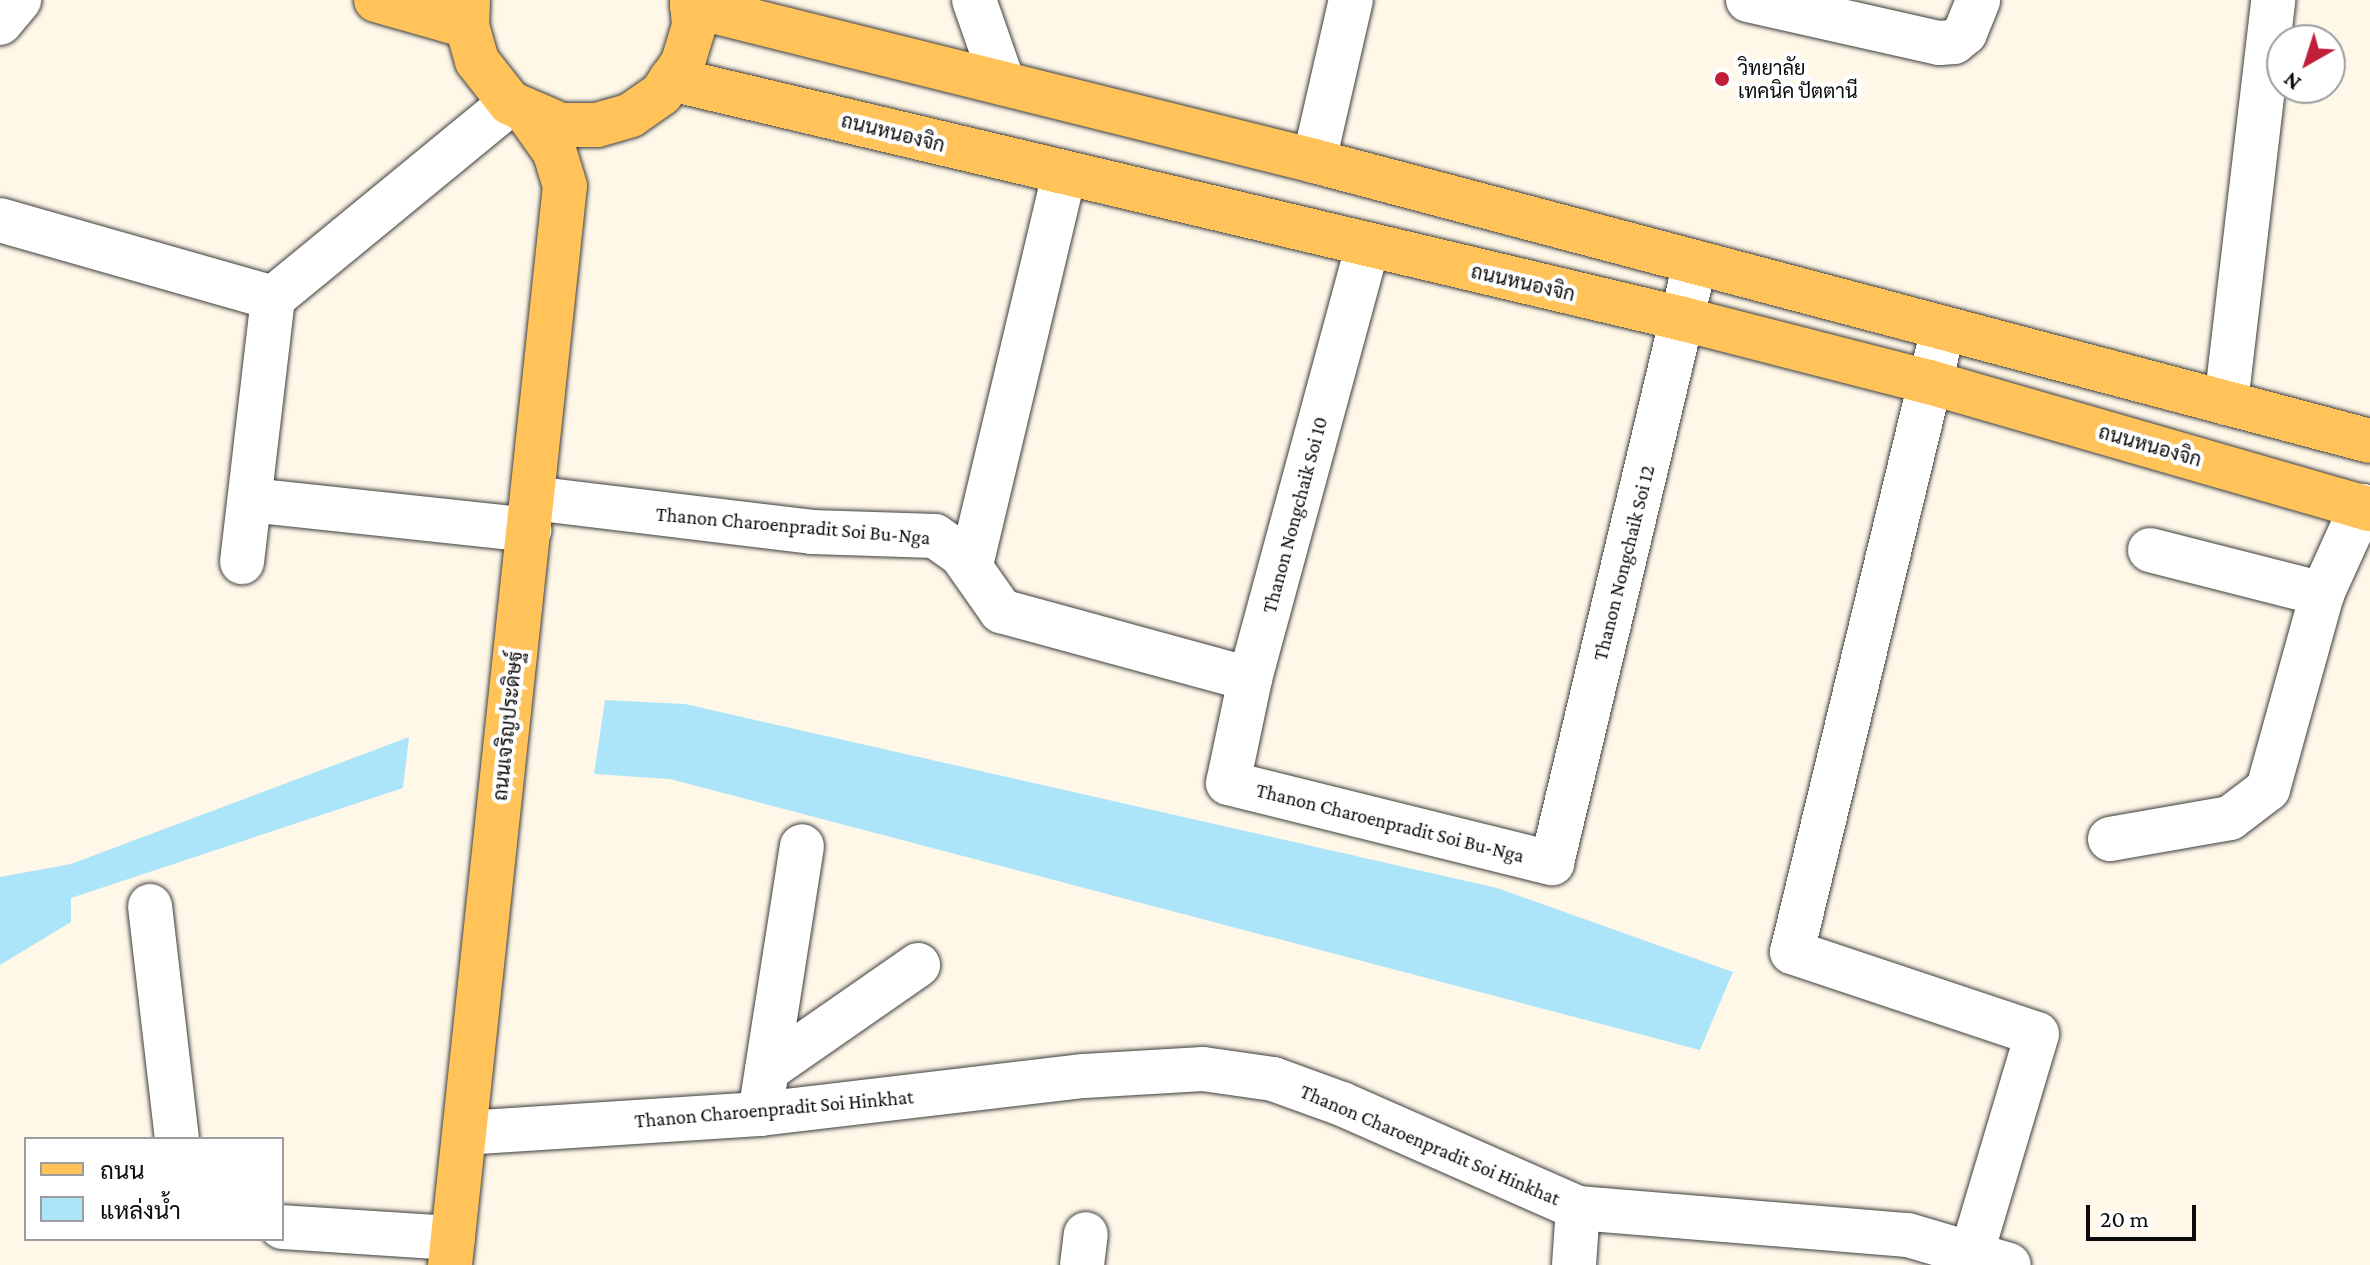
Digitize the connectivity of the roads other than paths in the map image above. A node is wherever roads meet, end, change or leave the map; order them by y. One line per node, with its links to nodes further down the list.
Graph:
1 (19, 0): 10 (street)
2 (376, 0): 9 (main road)
3 (974, 0): 12 (street)
4 (1351, 0): 15 (street)
5 (1748, 0): 6 (street)
6 (1978, 0)
7 (2273, 0): 25 (street)
8 (692, 3): 11 (main road); 12 (main road)
9 (468, 13): 13 (main road, ถนนเจริญประดิษฐ์)
10 (0, 23)
11 (671, 79): 14 (main road); 16 (main road, ถนนหนองจิก)
12 (1003, 83): 15 (main road)
13 (518, 108): 14 (main road); 17 (main road, ถนนเจริญประดิษฐ์); 21 (street)
14 (631, 115): 17 (main road)
15 (1314, 161): 20 (main road)
16 (1064, 175): 19 (main road, ถนนหนองจิก); 32 (street)
17 (565, 186): 29 (main road, ถนนเจริญประดิษฐ์)
18 (0, 220): 21 (street)
19 (1367, 248): 22 (main road, ถนนหนองจิก); 34 (street, Thanon Nongchaik Soi 10)
20 (1695, 263): 22 (street, Thanon Nongchaik Soi 12); 23 (main road)
21 (273, 298): 27 (street)
22 (1683, 319): 24 (main road, ถนนหนองจิก); 38 (street, Thanon Nongchaik Soi 12)
23 (1943, 329): 24 (street); 25 (main road)
24 (1929, 382): 28 (main road, ถนนหนองจิก); 48 (street)
25 (2226, 403): 26 (main road)
26 (2370, 441)
27 (250, 500): 29 (street, Thanon Charoenpradit Soi Bu-Nga); 31 (street)
28 (2366, 508): 33 (street)
29 (531, 514): 32 (street, Thanon Charoenpradit Soi Bu-Nga); 43 (main road, ถนนเจริญประดิษฐ์)
30 (2150, 550): 33 (street)
31 (242, 562)
32 (971, 565): 34 (street, Thanon Charoenpradit Soi Bu-Nga)
33 (2322, 594): 36 (street)
34 (1250, 679): 35 (street, Thanon Nongchaik Soi 10)
35 (1228, 783): 38 (street, Thanon Charoenpradit Soi Bu-Nga)
36 (2110, 839)
37 (802, 846): 41 (street)
38 (1552, 863)
39 (150, 906): 44 (street)
40 (918, 965): 41 (street)
41 (767, 1070): 42 (street)
42 (760, 1114): 43 (street, Thanon Charoenpradit Soi Hinkhat); 45 (street, Thanon Charoenpradit Soi Hinkhat)
43 (465, 1133): 47 (main road, ถนนเจริญประดิษฐ์)
44 (177, 1137)
45 (1578, 1208): 48 (street, Thanon Charoenpradit Soi Hinkhat); 49 (street)
46 (284, 1227): 47 (street)
47 (452, 1252)
48 (1991, 1258)
49 (1574, 1265)

